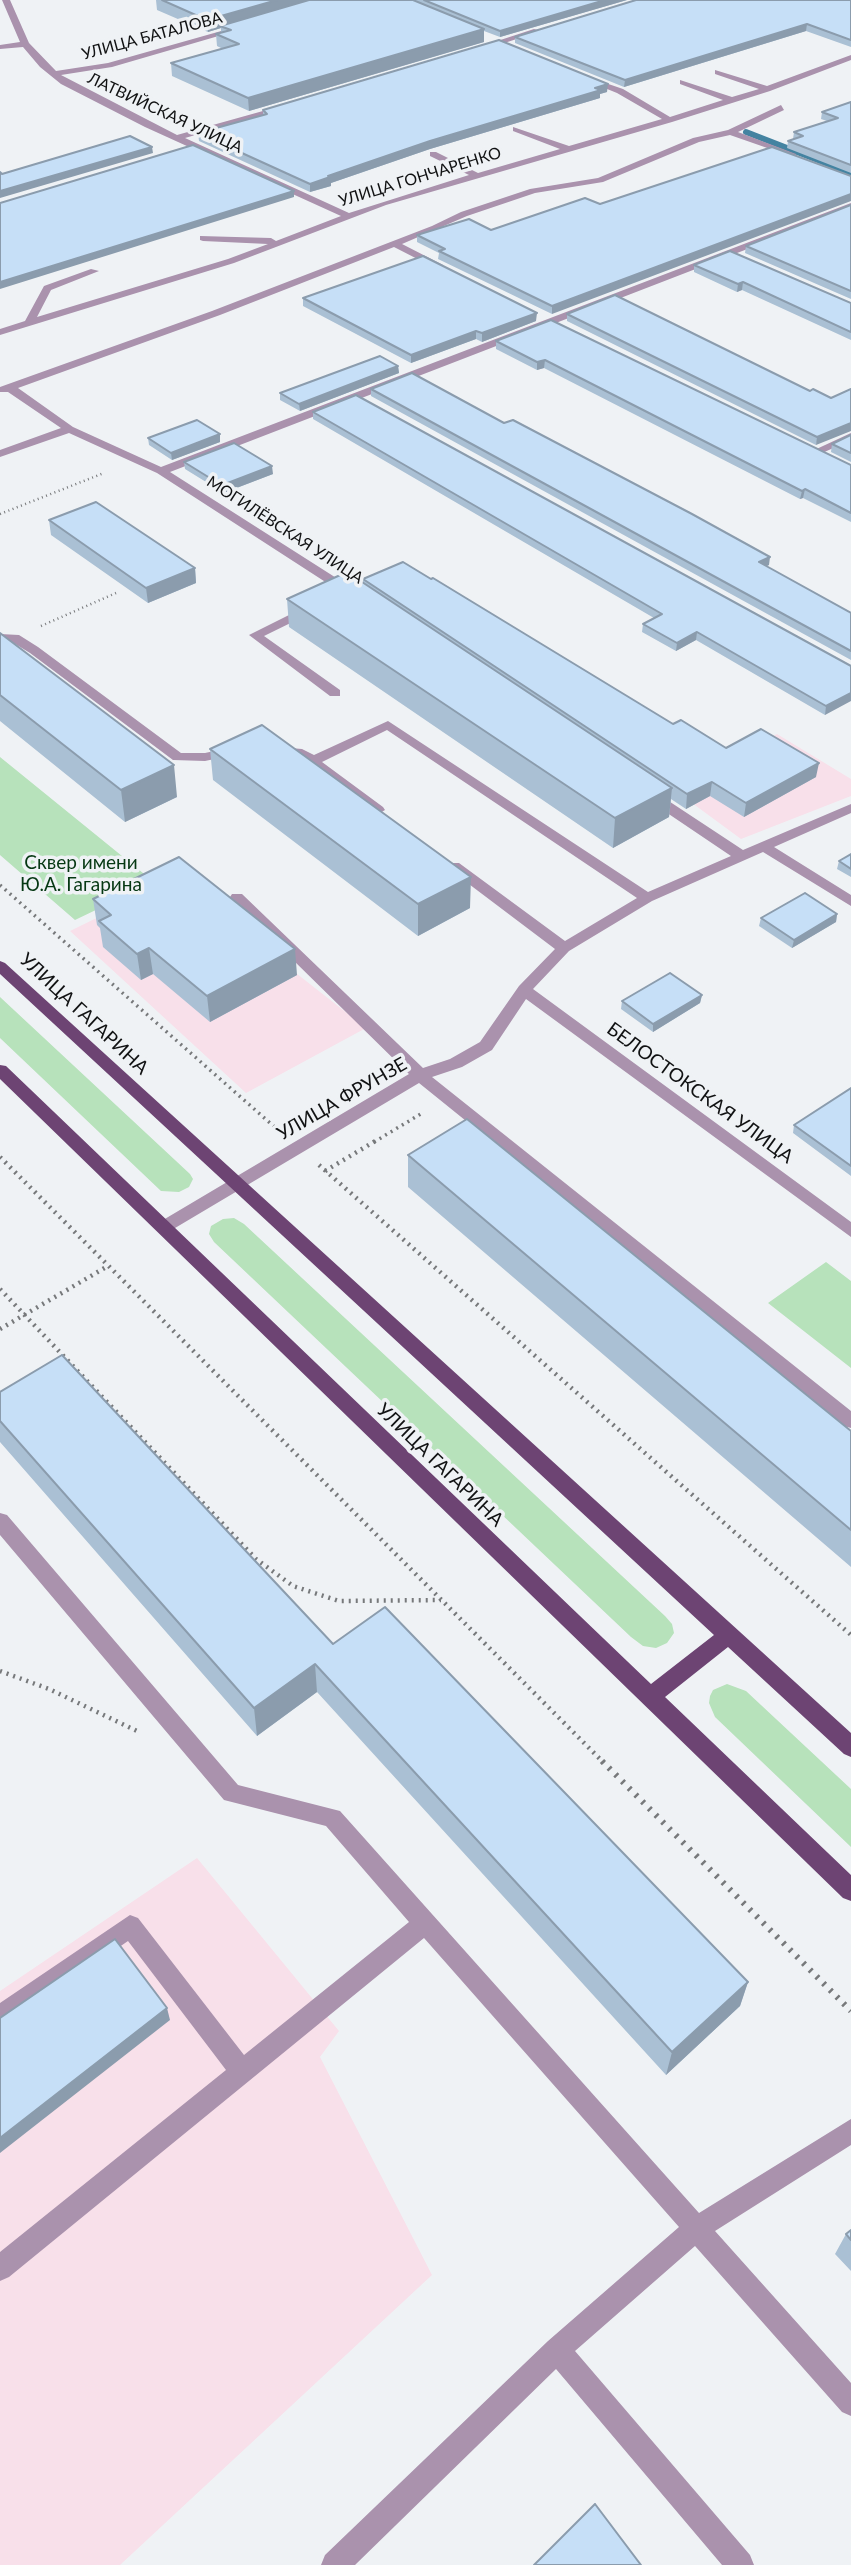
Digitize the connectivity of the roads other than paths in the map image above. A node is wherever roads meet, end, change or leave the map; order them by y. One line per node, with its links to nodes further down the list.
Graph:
1 (6, 0): 6 (street, ЛАТВИЙСКАЯ УЛИЦА)
2 (256, 22): 12 (street, УЛИЦА БАТАЛОВА)
3 (551, 27): 5 (street)
4 (487, 37): 5 (street)
5 (498, 42): 8 (street); 9 (street)
6 (25, 44): 7 (street); 12 (street, ЛАТВИЙСКАЯ УЛИЦА)
7 (0, 47)
8 (510, 47)
9 (471, 50)
10 (851, 57): 15 (street, УЛИЦА ГОНЧАРЕНКО)
11 (718, 72): 15 (street)
12 (54, 74): 22 (street, ЛАТВИЙСКАЯ УЛИЦА)
13 (583, 75): 19 (street)
14 (684, 82): 16 (street)
15 (767, 89): 16 (street, УЛИЦА ГОНЧАРЕНКО)
16 (731, 100): 19 (street, УЛИЦА ГОНЧАРЕНКО)
17 (298, 102): 22 (street)
18 (781, 108): 21 (street)
19 (669, 120): 25 (street, УЛИЦА ГОНЧАРЕНКО)
20 (516, 129): 25 (street)
21 (731, 132): 27 (street); 33 (street)
22 (177, 138): 23 (street, ЛАТВИЙСКАЯ УЛИЦА)
23 (195, 146): 24 (street); 30 (street, ЛАТВИЙСКАЯ УЛИЦА)
24 (182, 149)
25 (570, 150): 28 (street, УЛИЦА ГОНЧАРЕНКО)
26 (433, 154): 28 (street)
27 (803, 160)
28 (478, 176): 30 (street, УЛИЦА ГОНЧАРЕНКО)
29 (851, 206): 34 (street)
30 (346, 215): 32 (street, УЛИЦА ГОНЧАРЕНКО)
31 (203, 238): 32 (street)
32 (278, 241): 41 (street, УЛИЦА ГОНЧАРЕНКО)
33 (394, 244): 37 (street); 44 (street)
34 (730, 253): 35 (street); 39 (street)
35 (741, 258)
36 (94, 271): 41 (street)
37 (455, 274)
38 (539, 316): 39 (street)
39 (551, 322): 42 (street); 45 (street)
40 (0, 323): 43 (street)
41 (29, 323): 43 (street, УЛИЦА ГОНЧАРЕНКО)
42 (563, 328)
43 (5, 331)
44 (5, 390): 47 (street, МОГИЛЁВСКАЯ УЛИЦА)
45 (358, 397): 46 (street); 53 (street)
46 (373, 405)
47 (69, 429): 51 (street); 53 (street, МОГИЛЁВСКАЯ УЛИЦА)
48 (851, 436): 50 (street)
49 (804, 446): 50 (street)
50 (816, 452): 52 (street)
51 (0, 454)
52 (828, 458)
53 (161, 471): 55 (street, МОГИЛЁВСКАЯ УЛИЦА)
54 (7, 638): 56 (street)
55 (335, 692)
56 (313, 761): 59 (street); 64 (street)
57 (639, 787): 61 (street)
58 (851, 808): 60 (street, УЛИЦА ФРУНЗЕ)
59 (389, 818)
60 (764, 847): 61 (street, УЛИЦА ФРУНЗЕ); 65 (street)
61 (743, 857): 64 (street, УЛИЦА ФРУНЗЕ)
62 (444, 859): 66 (street)
63 (237, 897): 70 (street)
64 (648, 898): 66 (street, УЛИЦА ФРУНЗЕ)
65 (851, 901)
66 (564, 948): 68 (street, УЛИЦА ФРУНЗЕ)
67 (0, 966): 71 (main road, УЛИЦА ГАГАРИНА)
68 (524, 990): 70 (street, УЛИЦА ФРУНЗЕ); 73 (street, БЕЛОСТОКСКАЯ УЛИЦА)
69 (0, 1070): 72 (main road, УЛИЦА ГАГАРИНА)
70 (420, 1075): 71 (street, УЛИЦА ФРУНЗЕ); 74 (street)
71 (237, 1183): 72 (street, УЛИЦА ФРУНЗЕ); 76 (main road, УЛИЦА ГАГАРИНА)
72 (164, 1227): 77 (main road, УЛИЦА ГАГАРИНА)
73 (851, 1231)
74 (851, 1421)
75 (0, 1521): 80 (street)
76 (729, 1635): 77 (main road); 78 (main road, УЛИЦА ГАГАРИНА)
77 (650, 1697): 79 (main road, УЛИЦА ГАГАРИНА)
78 (851, 1747)
79 (851, 1890)
80 (425, 1923): 82 (street); 84 (street)
81 (0, 2017): 82 (street)
82 (242, 2072): 85 (street)
83 (851, 2131): 84 (street)
84 (697, 2228): 86 (street); 87 (street)
85 (0, 2268)
86 (557, 2350): 88 (street); 89 (street)
87 (851, 2403)
88 (335, 2565)
89 (740, 2565)

